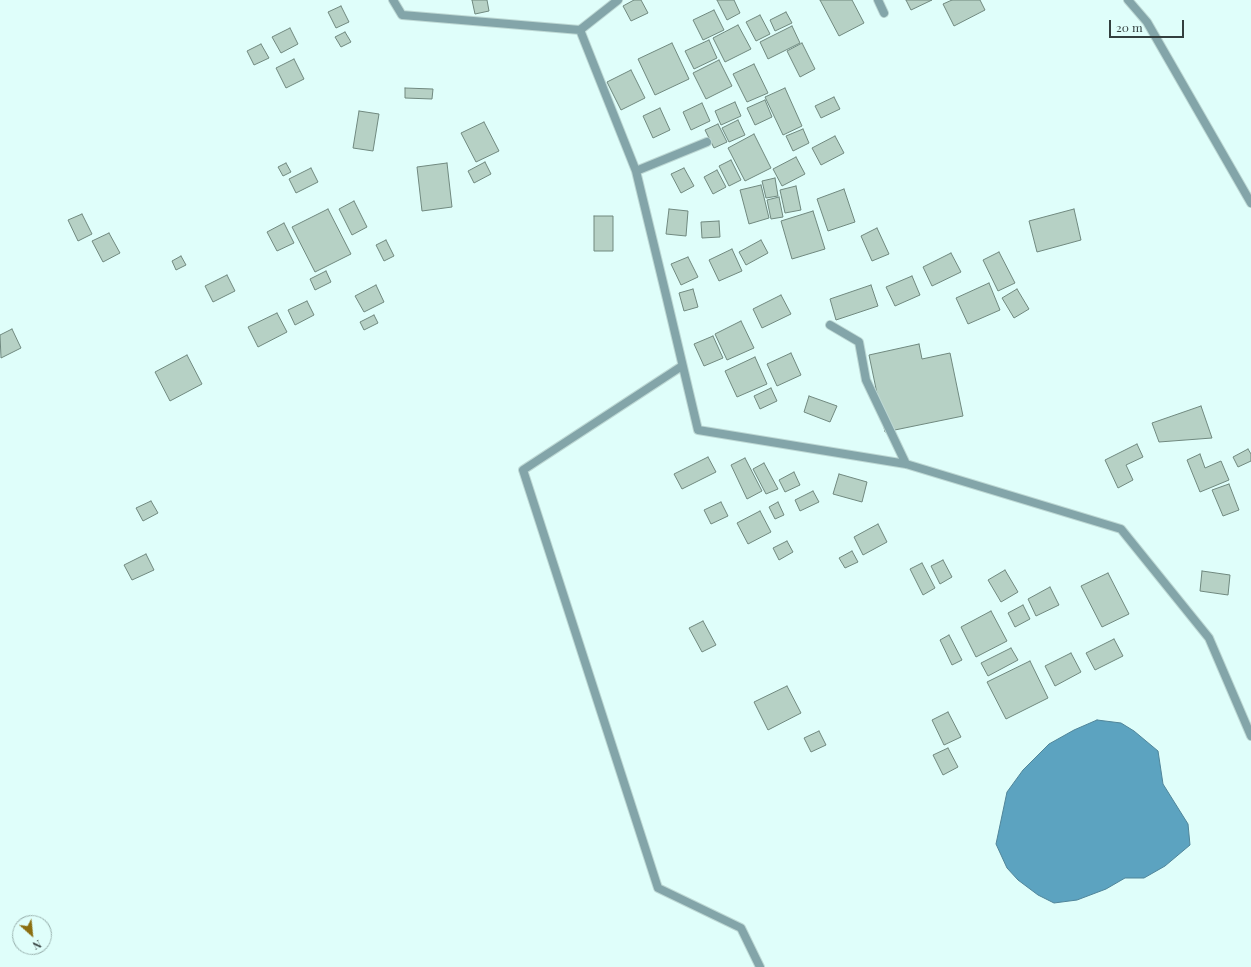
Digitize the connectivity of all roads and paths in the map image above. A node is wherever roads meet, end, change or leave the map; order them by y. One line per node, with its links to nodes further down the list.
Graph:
1 (393, 0): 6 (street)
2 (618, 0): 6 (street)
3 (878, 0): 5 (street)
4 (1128, 0): 9 (street)
5 (884, 13)
6 (580, 30): 8 (street)
7 (707, 142): 8 (street)
8 (636, 171): 11 (street)
9 (1251, 202)
10 (830, 325): 12 (street)
11 (682, 366): 12 (street); 14 (street)
12 (906, 464): 13 (street)
13 (1251, 736)
14 (760, 967)

